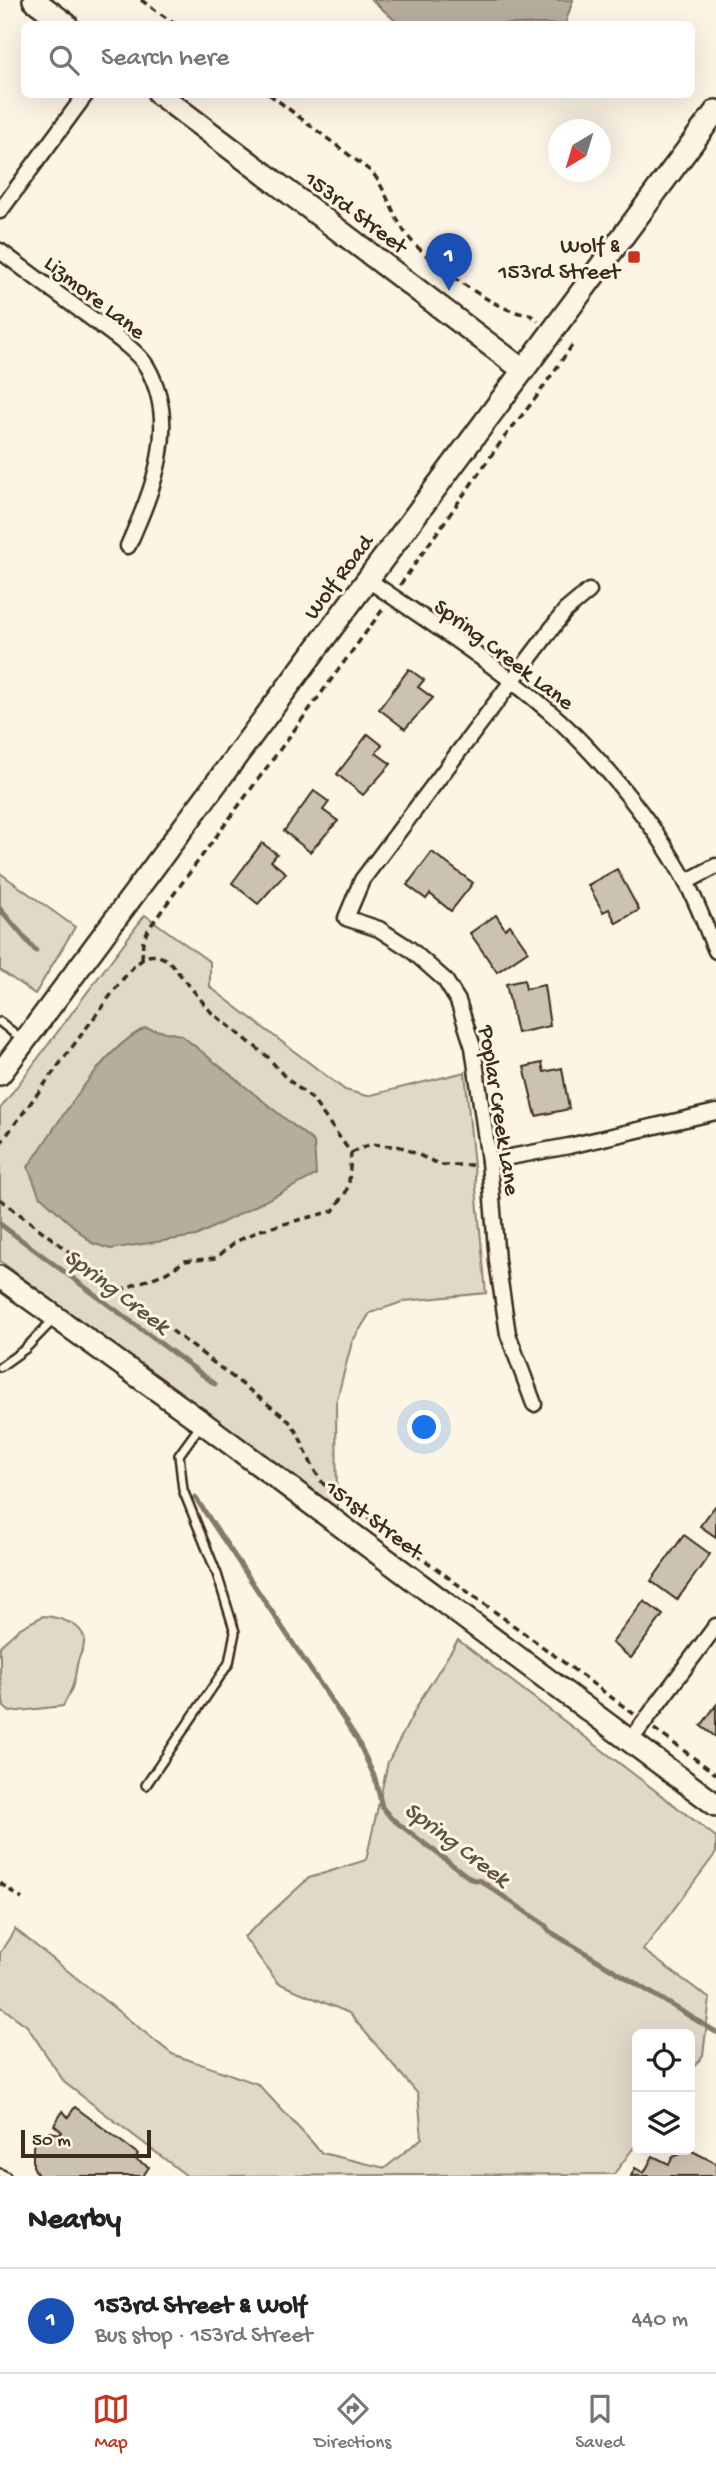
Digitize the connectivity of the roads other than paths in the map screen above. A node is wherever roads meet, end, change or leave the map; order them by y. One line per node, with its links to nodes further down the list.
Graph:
1 (34, 0): 2 (street)
2 (62, 21)
3 (83, 98): 6 (street)
4 (164, 98): 8 (street, 153rd Street)
5 (716, 111): 8 (street, Wolf Road)
6 (0, 211)
7 (0, 251): 9 (street, Lizmore Lane)
8 (523, 370): 10 (street, Wolf Road)
9 (128, 546)
10 (368, 579): 12 (street, Spring Creek Lane); 17 (street, Wolf Road)
11 (589, 591): 12 (street)
12 (511, 681): 14 (street, Spring Creek Lane); 20 (street, Poplar Creek Lane)
13 (716, 866): 14 (street)
14 (686, 882): 15 (street, Spring Creek Lane)
15 (716, 951)
16 (0, 1022): 17 (lane)
17 (24, 1041): 18 (street, Wolf Road)
18 (0, 1074)
19 (716, 1112): 20 (street)
20 (489, 1163): 24 (street, Poplar Creek Lane)
21 (0, 1277): 22 (street, 151st Street)
22 (55, 1317): 23 (lane); 25 (street, 151st Street)
23 (0, 1367)
24 (534, 1404)
25 (203, 1423): 27 (street, 151st Street); 28 (lane)
26 (716, 1626): 27 (street)
27 (630, 1741): 29 (street, 151st Street)
28 (146, 1785)
29 (716, 1805)
30 (0, 2173): 31 (lane)
31 (6, 2176)

